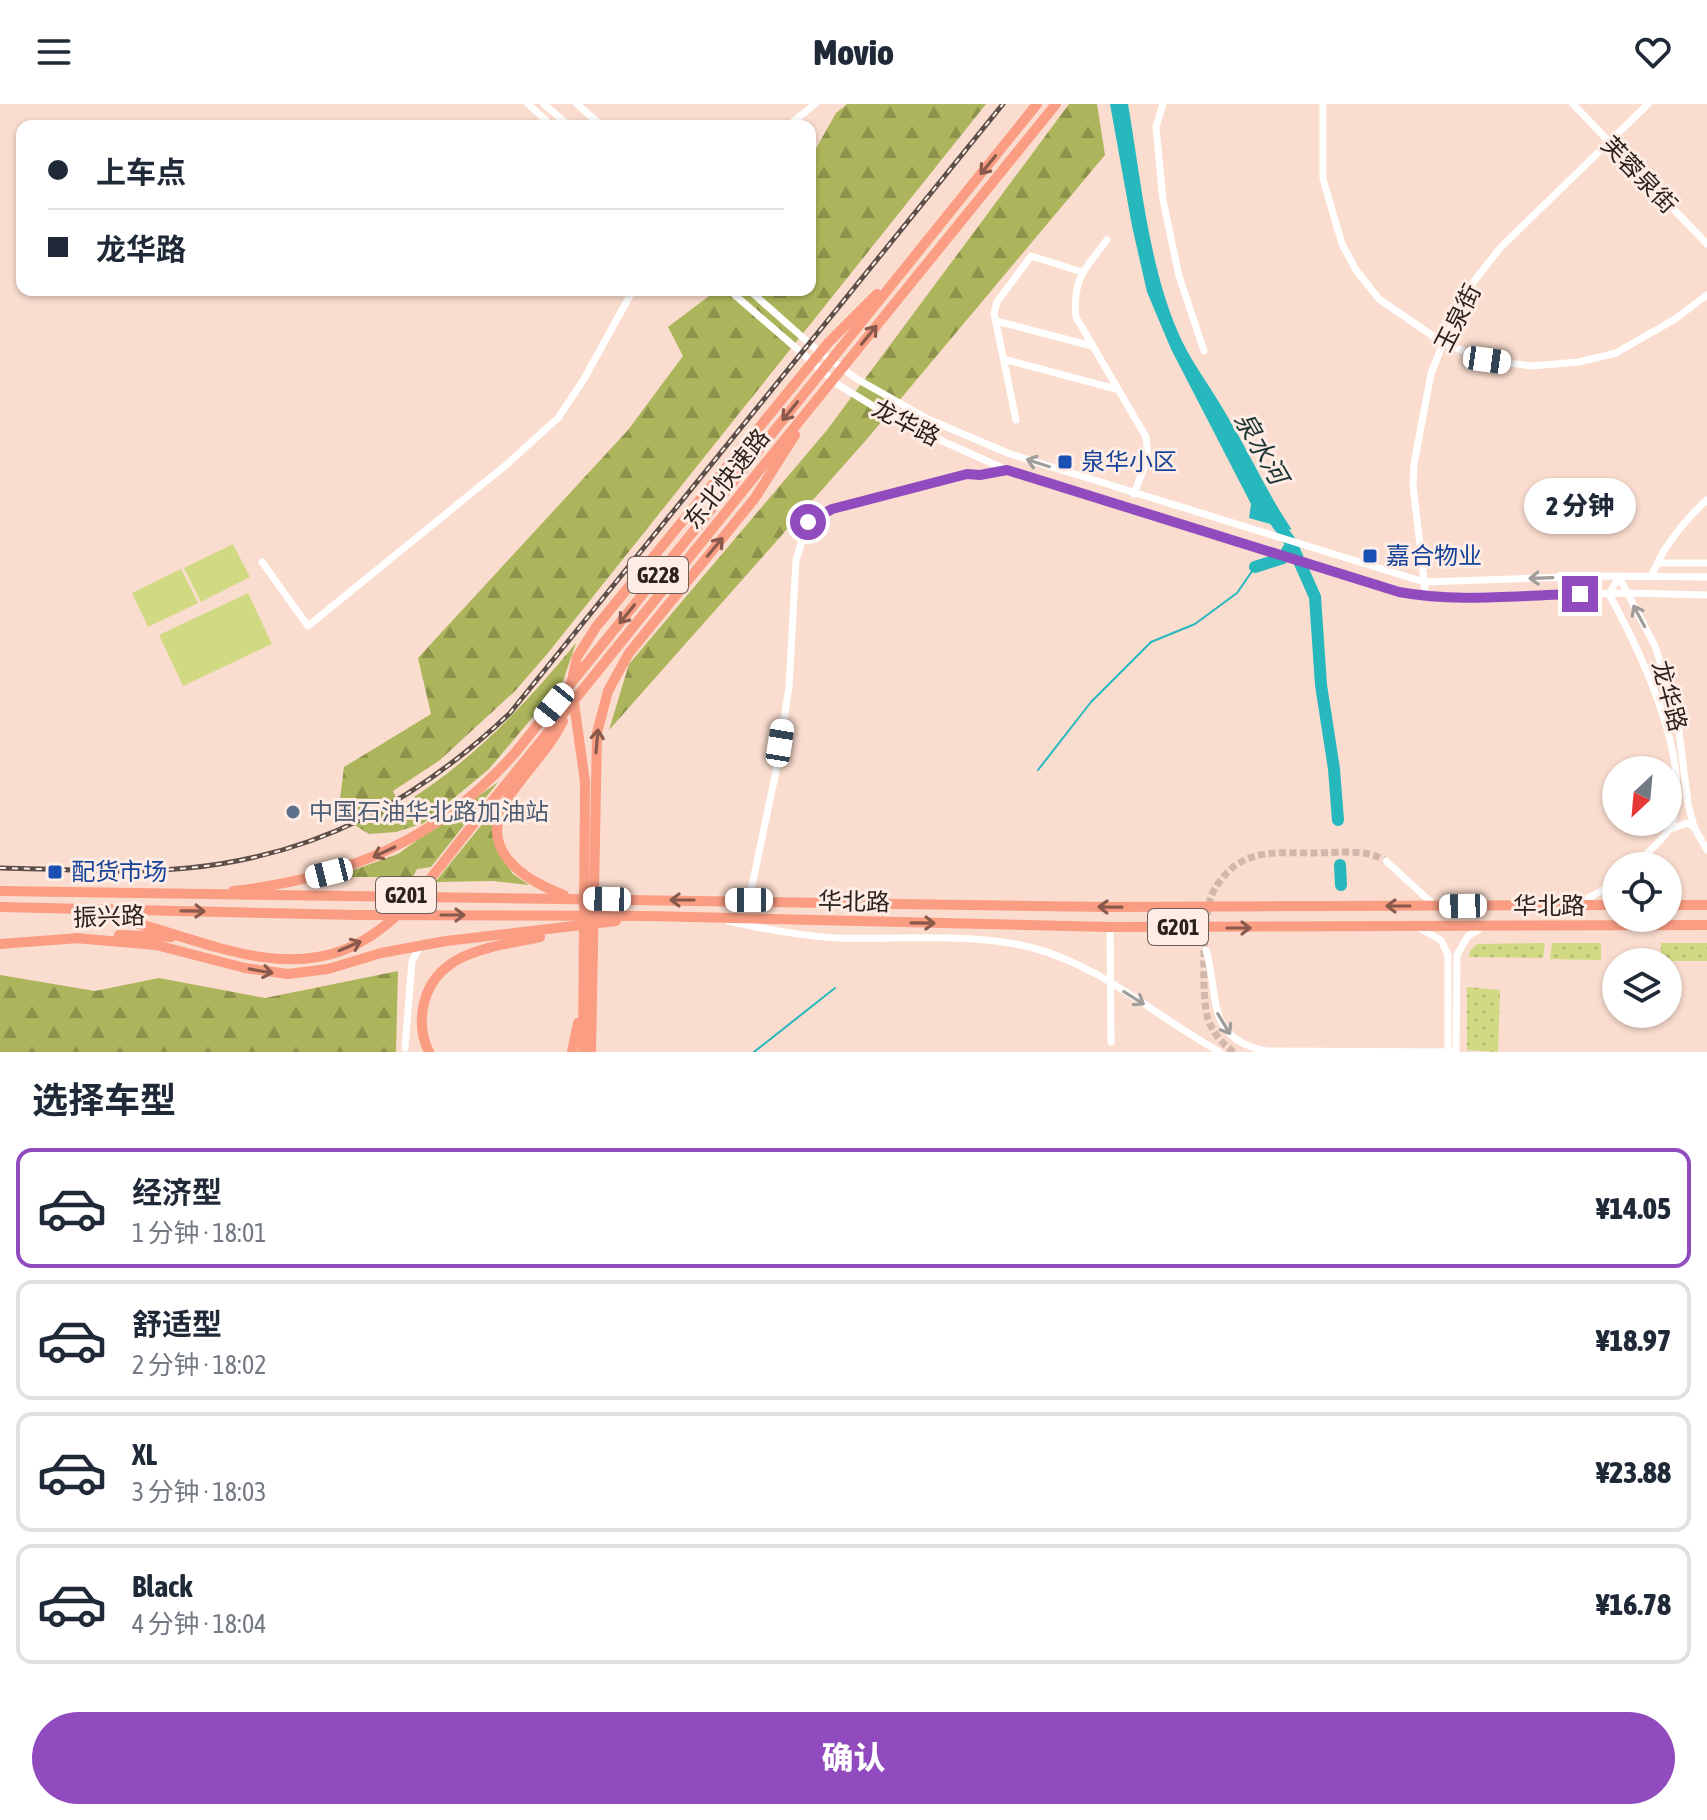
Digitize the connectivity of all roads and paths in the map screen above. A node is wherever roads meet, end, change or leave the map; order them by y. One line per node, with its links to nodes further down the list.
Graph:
1 (528, 104): 11 (street)
2 (544, 104): 12 (street)
3 (577, 104): 13 (street)
4 (815, 104): 14 (street)
5 (1037, 104): 18 (highway, 东北快速路 / G228, one-way to 18)
6 (1056, 104): 30 (highway, 东北快速路 / G228, one-way to 6)
7 (1163, 104): 27 (street)
8 (1323, 104): 25 (street)
9 (1573, 104): 15 (street, 芙蓉泉街)
10 (1648, 104): 15 (street, 玉泉街)
11 (545, 120)
12 (562, 120)
13 (589, 120)
14 (795, 120)
15 (1607, 142): 17 (street, 芙蓉泉街); 25 (street, 玉泉街)
16 (1107, 240): 19 (street)
17 (1707, 244)
18 (905, 268): 56 (highway, 东北快速路 / G228, one-way to 56); 78 (highway)
19 (1082, 272): 24 (street); 26 (street)
20 (1707, 295): 25 (street)
21 (630, 296): 35 (street)
22 (736, 296): 32 (street, 龙华路)
23 (756, 296): 33 (street, 龙华路, one-way to 23)
24 (996, 321): 26 (street); 28 (street)
25 (1443, 343): 41 (street, 玉泉街)
26 (1092, 346): 29 (street)
27 (1204, 351)
28 (1003, 359): 29 (street); 31 (street)
29 (1116, 389): 33 (street)
30 (814, 403): 46 (highway, 东北快速路 / G228); 78 (highway, one-way to 30)
31 (1016, 420)
32 (1007, 470): 45 (street, 龙华路); 58 (street)
33 (1134, 494): 41 (street, 龙华路)
34 (1707, 500): 36 (street)
35 (262, 562)
36 (1660, 563): 37 (street); 39 (street)
37 (1707, 563)
38 (1619, 577): 39 (street); 41 (street, 龙华路, one-way to 41); 42 (street, 龙华路); 43 (street)
39 (1650, 577): 40 (street)
40 (1707, 577)
41 (1424, 582): 45 (street, 玉泉街)
42 (1627, 593): 43 (street, 龙华路); 44 (street); 49 (street, 龙华路, one-way to 42)
43 (1609, 594): 45 (street, 龙华路); 47 (street)
44 (1707, 595)
45 (1426, 597)
46 (573, 701): 57 (highway); 76 (highway, 东北快速路 / G228, one-way to 46)
47 (1673, 756)
48 (1682, 825): 49 (street)
49 (1694, 827): 51 (street, 龙华路)
50 (1663, 836): 52 (street)
51 (1707, 850)
52 (1648, 852)
53 (1386, 861): 63 (street)
54 (0, 891): 56 (highway, 华北路 / G201)
55 (1602, 892): 59 (street)
56 (179, 895): 57 (highway, 华北路 / G201)
57 (581, 898): 58 (highway, 华北路 / G201, one-way to 57)
58 (749, 900): 63 (highway, 华北路 / G201, one-way to 58)
59 (1575, 905): 60 (highway, 华北路 / G201); 63 (highway, 华北路 / G201)
60 (1602, 905)
61 (1682, 905): 62 (highway)
62 (1707, 905)
63 (1435, 906)
64 (0, 907): 65 (highway, 华北路 / G201)
65 (59, 909): 66 (highway, 华北路 / G201, one-way to 66); 76 (highway)
66 (649, 916): 67 (highway, 华北路 / G201); 72 (highway)
67 (720, 920): 69 (highway, 华北路 / G201, one-way to 69); 85 (street, one-way to 85)
68 (1707, 925): 71 (highway, 华北路 / G201)
69 (1110, 927): 70 (highway, 华北路 / G201, one-way to 70); 79 (street)
70 (1417, 927): 71 (highway, 华北路 / G201); 87 (street)
71 (1483, 927): 88 (street)
72 (563, 929): 75 (highway); 81 (highway)
73 (75, 938): 74 (highway, 振兴路 / G228); 75 (highway, one-way to 75); 76 (highway, 振兴路 / G228)
74 (0, 944)
75 (421, 945): 80 (street)
76 (220, 946)
77 (1206, 950): 86 (street, one-way to 86)
78 (585, 1016): 82 (highway); 83 (highway); 84 (highway)
79 (1111, 1042)
80 (405, 1048)
81 (429, 1052)
82 (572, 1052)
83 (583, 1052)
84 (591, 1052)
85 (1220, 1052)
86 (1422, 1052): 87 (street)
87 (1448, 1052): 88 (street)
88 (1456, 1052)

